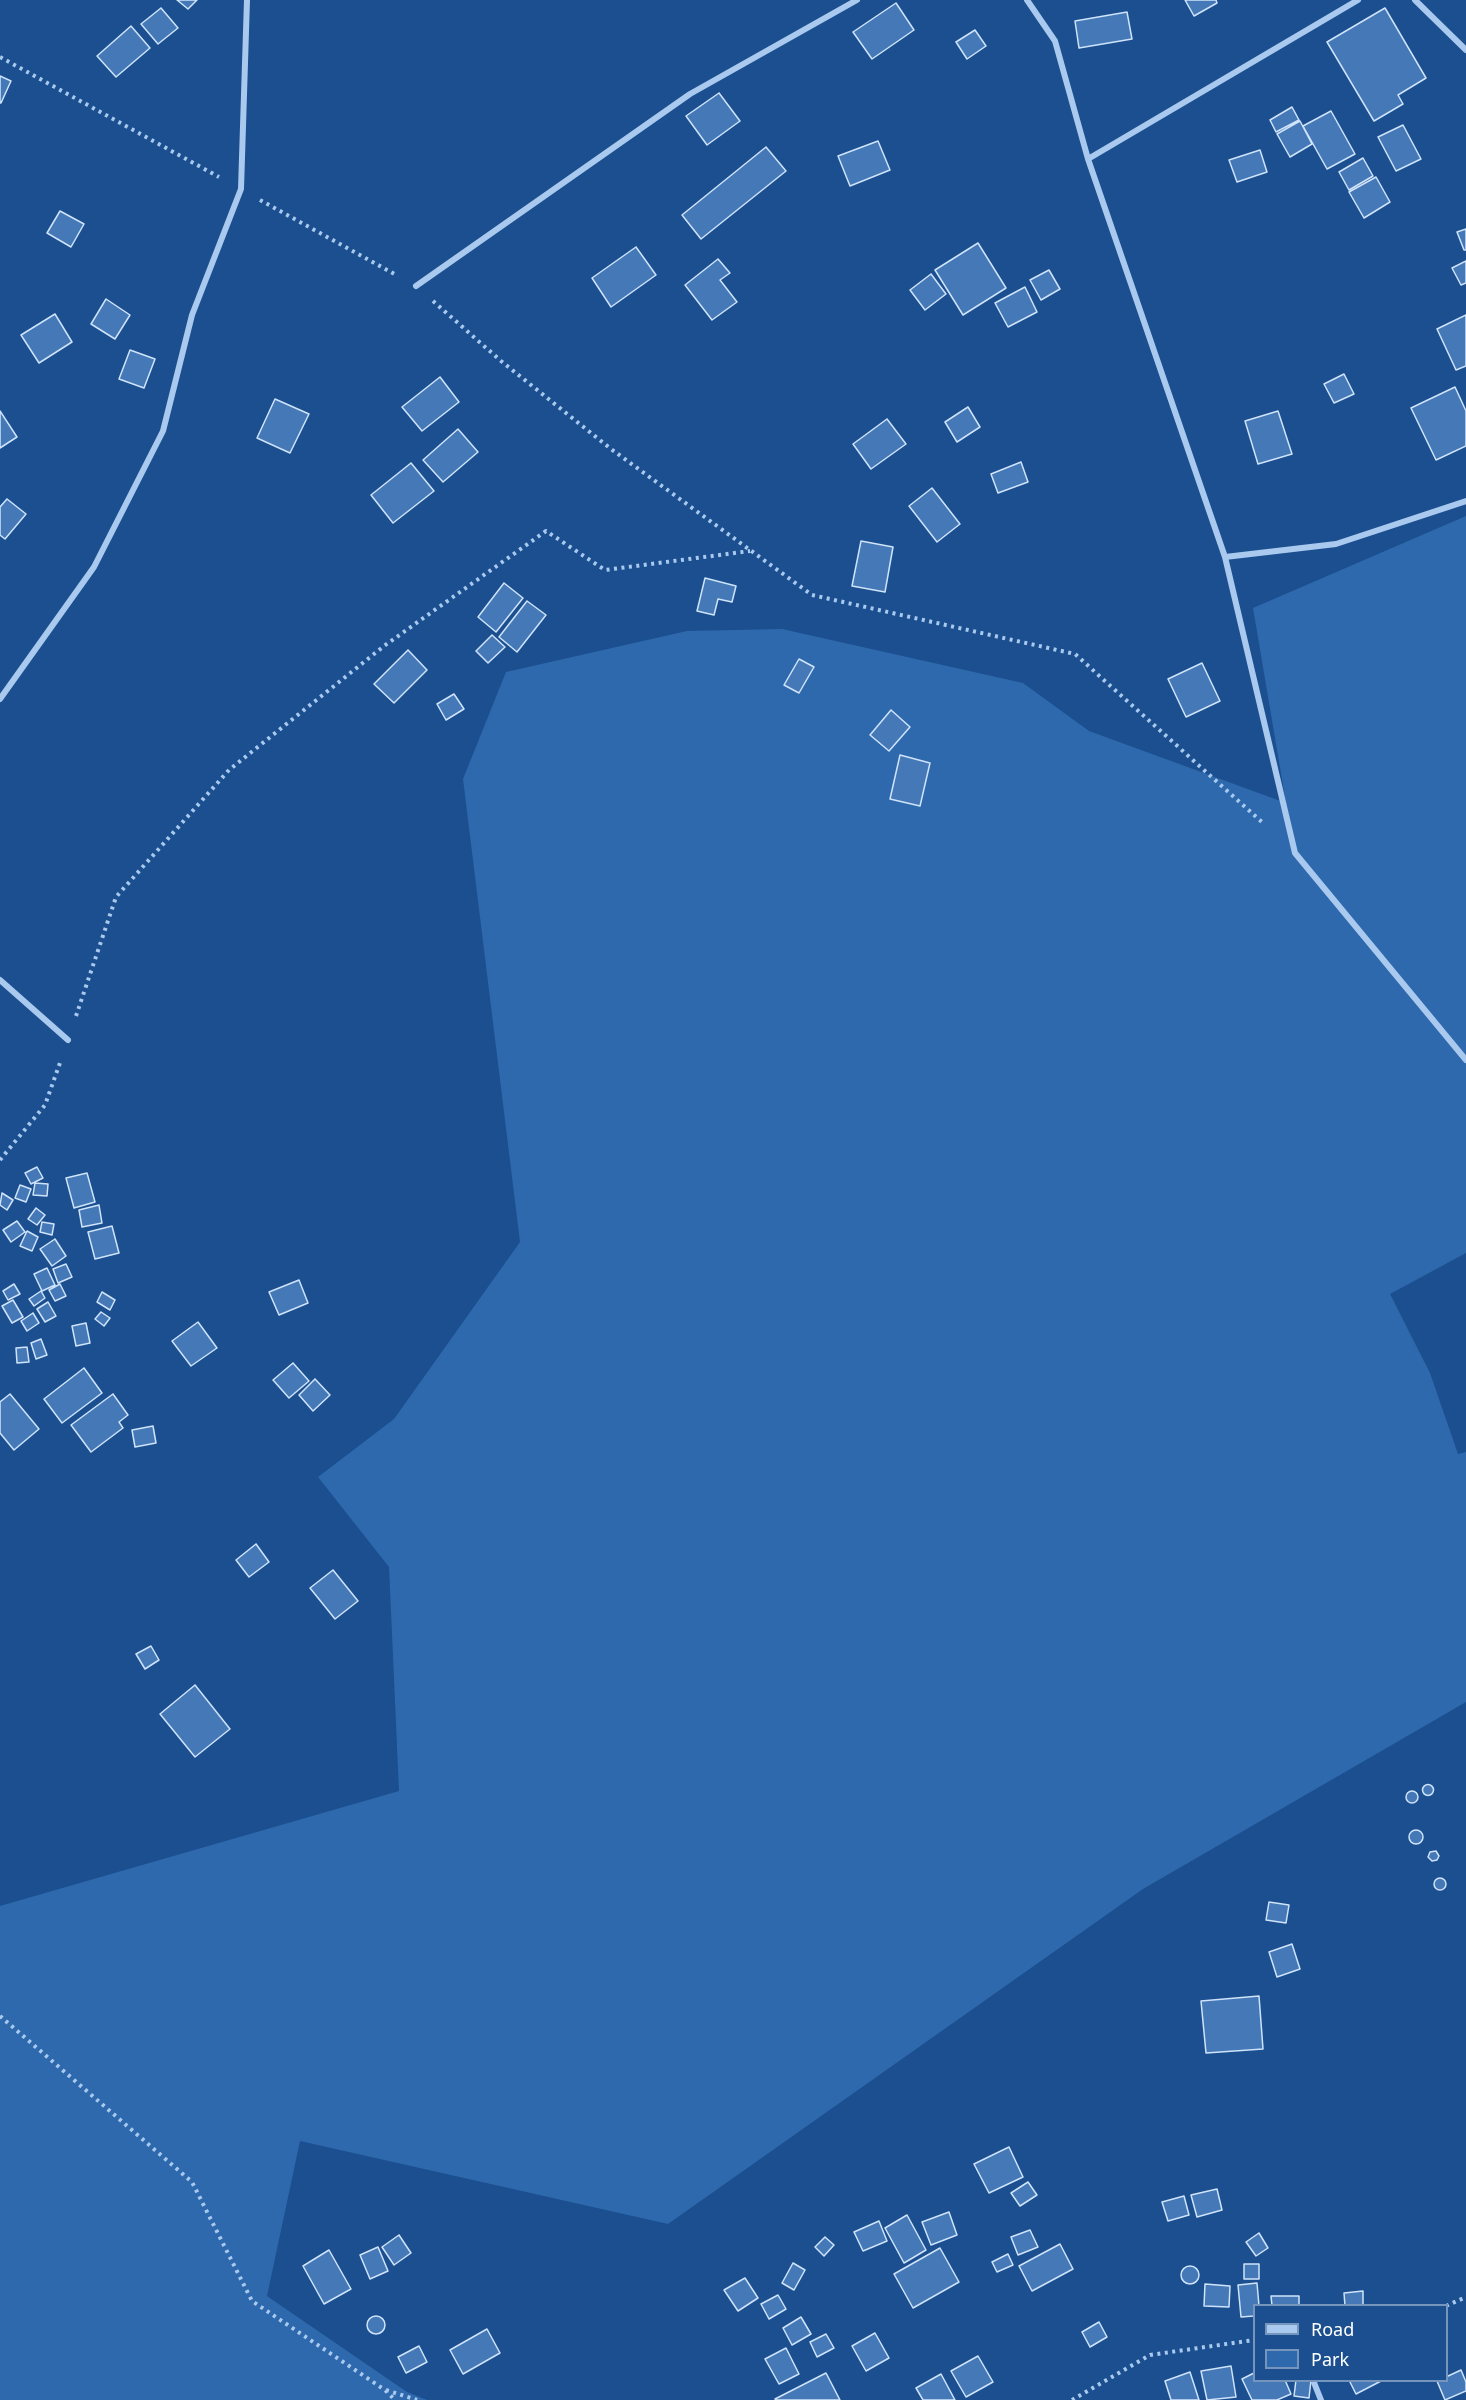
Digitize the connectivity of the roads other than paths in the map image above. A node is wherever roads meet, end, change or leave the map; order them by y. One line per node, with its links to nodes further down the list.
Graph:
1 (247, 0): 11 (street)
2 (857, 0): 8 (street)
3 (1027, 0): 7 (street)
4 (1358, 0): 7 (street)
5 (1415, 0): 6 (street)
6 (1466, 50)
7 (1088, 159): 10 (street)
8 (416, 286)
9 (1466, 501): 10 (street)
10 (1225, 557): 14 (street)
11 (0, 699)
12 (0, 980): 13 (street)
13 (68, 1040)
14 (1466, 1060)
15 (1314, 2382): 16 (street)
16 (1322, 2400)

